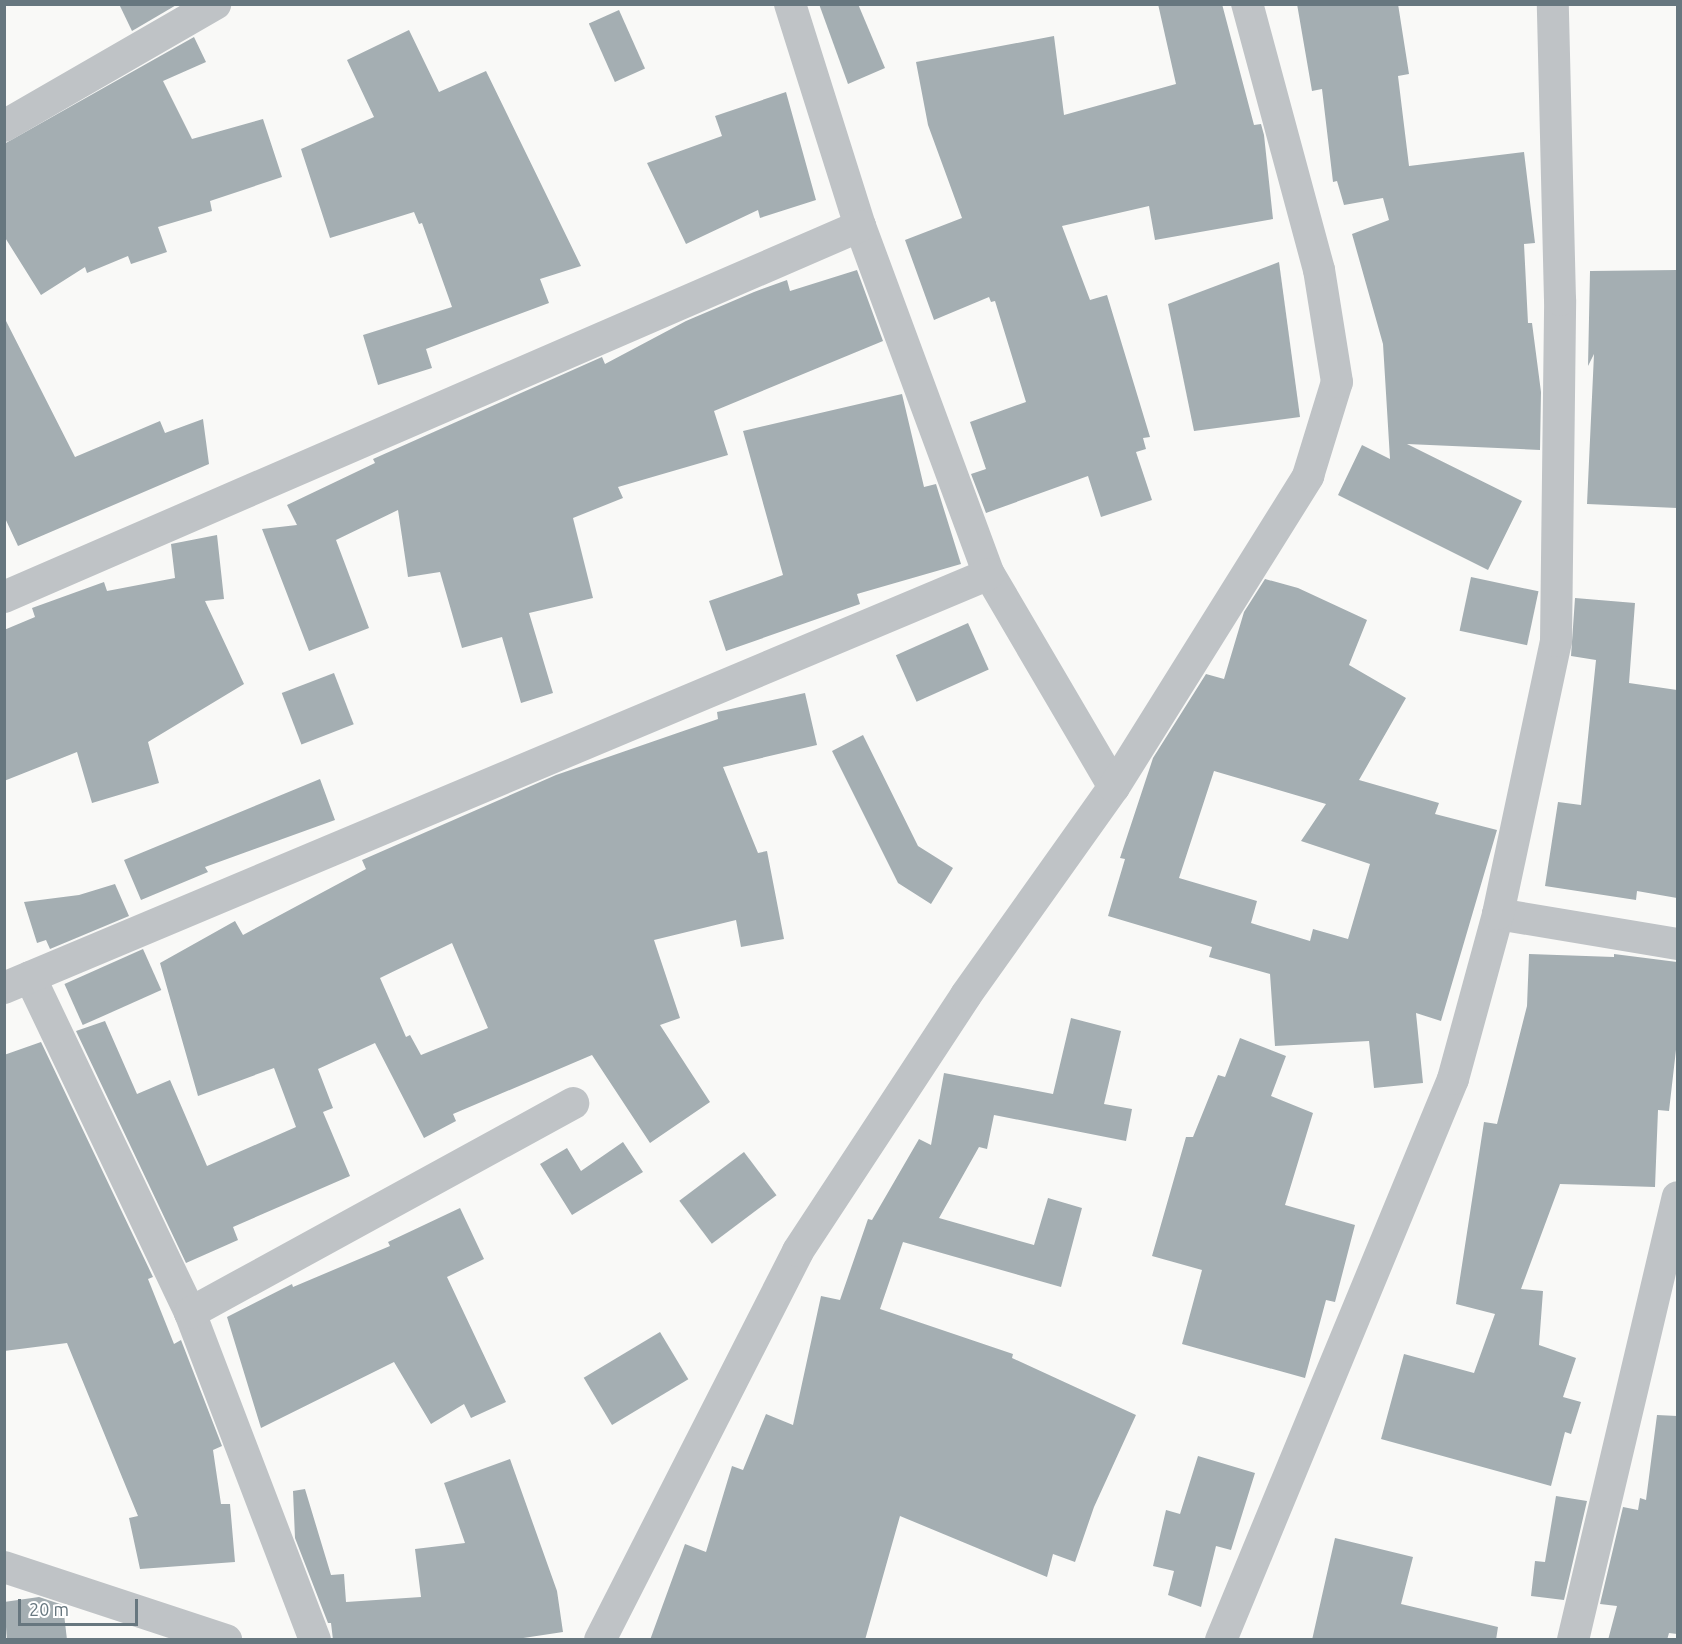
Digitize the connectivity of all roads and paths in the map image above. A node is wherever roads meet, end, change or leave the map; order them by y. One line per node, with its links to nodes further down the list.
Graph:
1 (214, 4): 5 (street)
2 (790, 4): 6 (street)
3 (1247, 4): 9 (street)
4 (1553, 4): 10 (street)
5 (4, 126)
6 (860, 226): 7 (street); 8 (street)
7 (989, 574): 9 (street); 12 (street)
8 (4, 597)
9 (1114, 787): 19 (street)
10 (1498, 914): 11 (street); 20 (street)
11 (1677, 944)
12 (17, 982): 15 (street)
13 (573, 1102): 15 (street)
14 (1677, 1197): 21 (street)
15 (190, 1313): 18 (street)
16 (4, 1567): 17 (street)
17 (226, 1640)
18 (315, 1640)
19 (600, 1640)
20 (1221, 1640)
21 (1573, 1640)

